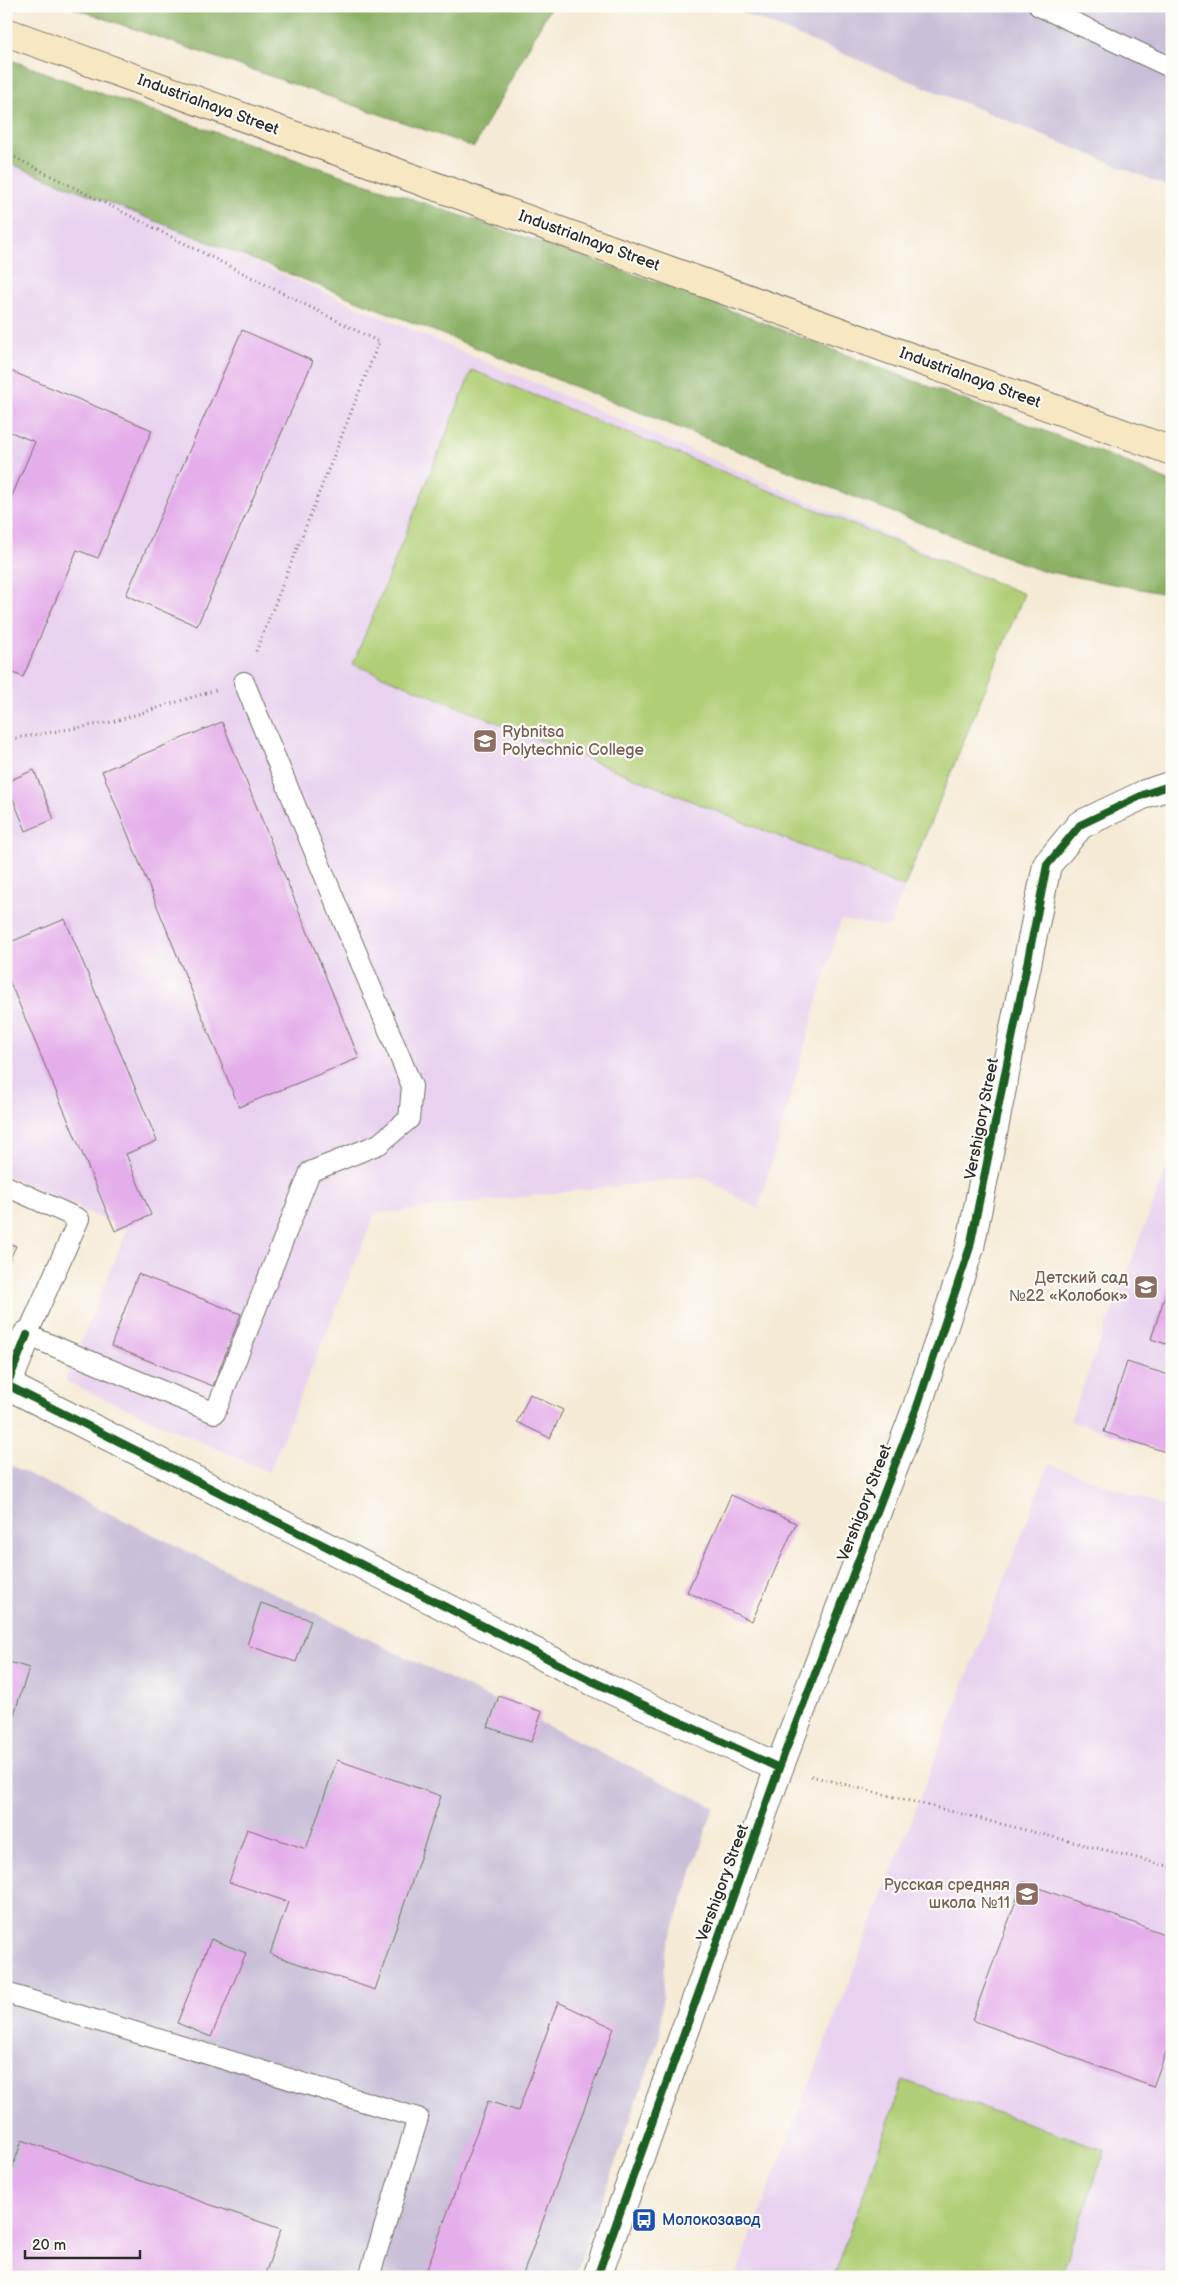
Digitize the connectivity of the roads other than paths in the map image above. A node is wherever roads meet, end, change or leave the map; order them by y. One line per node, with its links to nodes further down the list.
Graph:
1 (1039, 6): 3 (lane)
2 (6, 32): 4 (main road, Industrialnaya Street)
3 (1172, 68)
4 (1172, 451)
5 (244, 682): 8 (lane)
6 (1172, 785): 9 (street, Vershigory Street)
7 (6, 1186): 8 (lane)
8 (27, 1336): 9 (street)
9 (779, 1768): 12 (street, Vershigory Street)
10 (6, 1993): 11 (lane)
11 (368, 2277)
12 (597, 2277)

